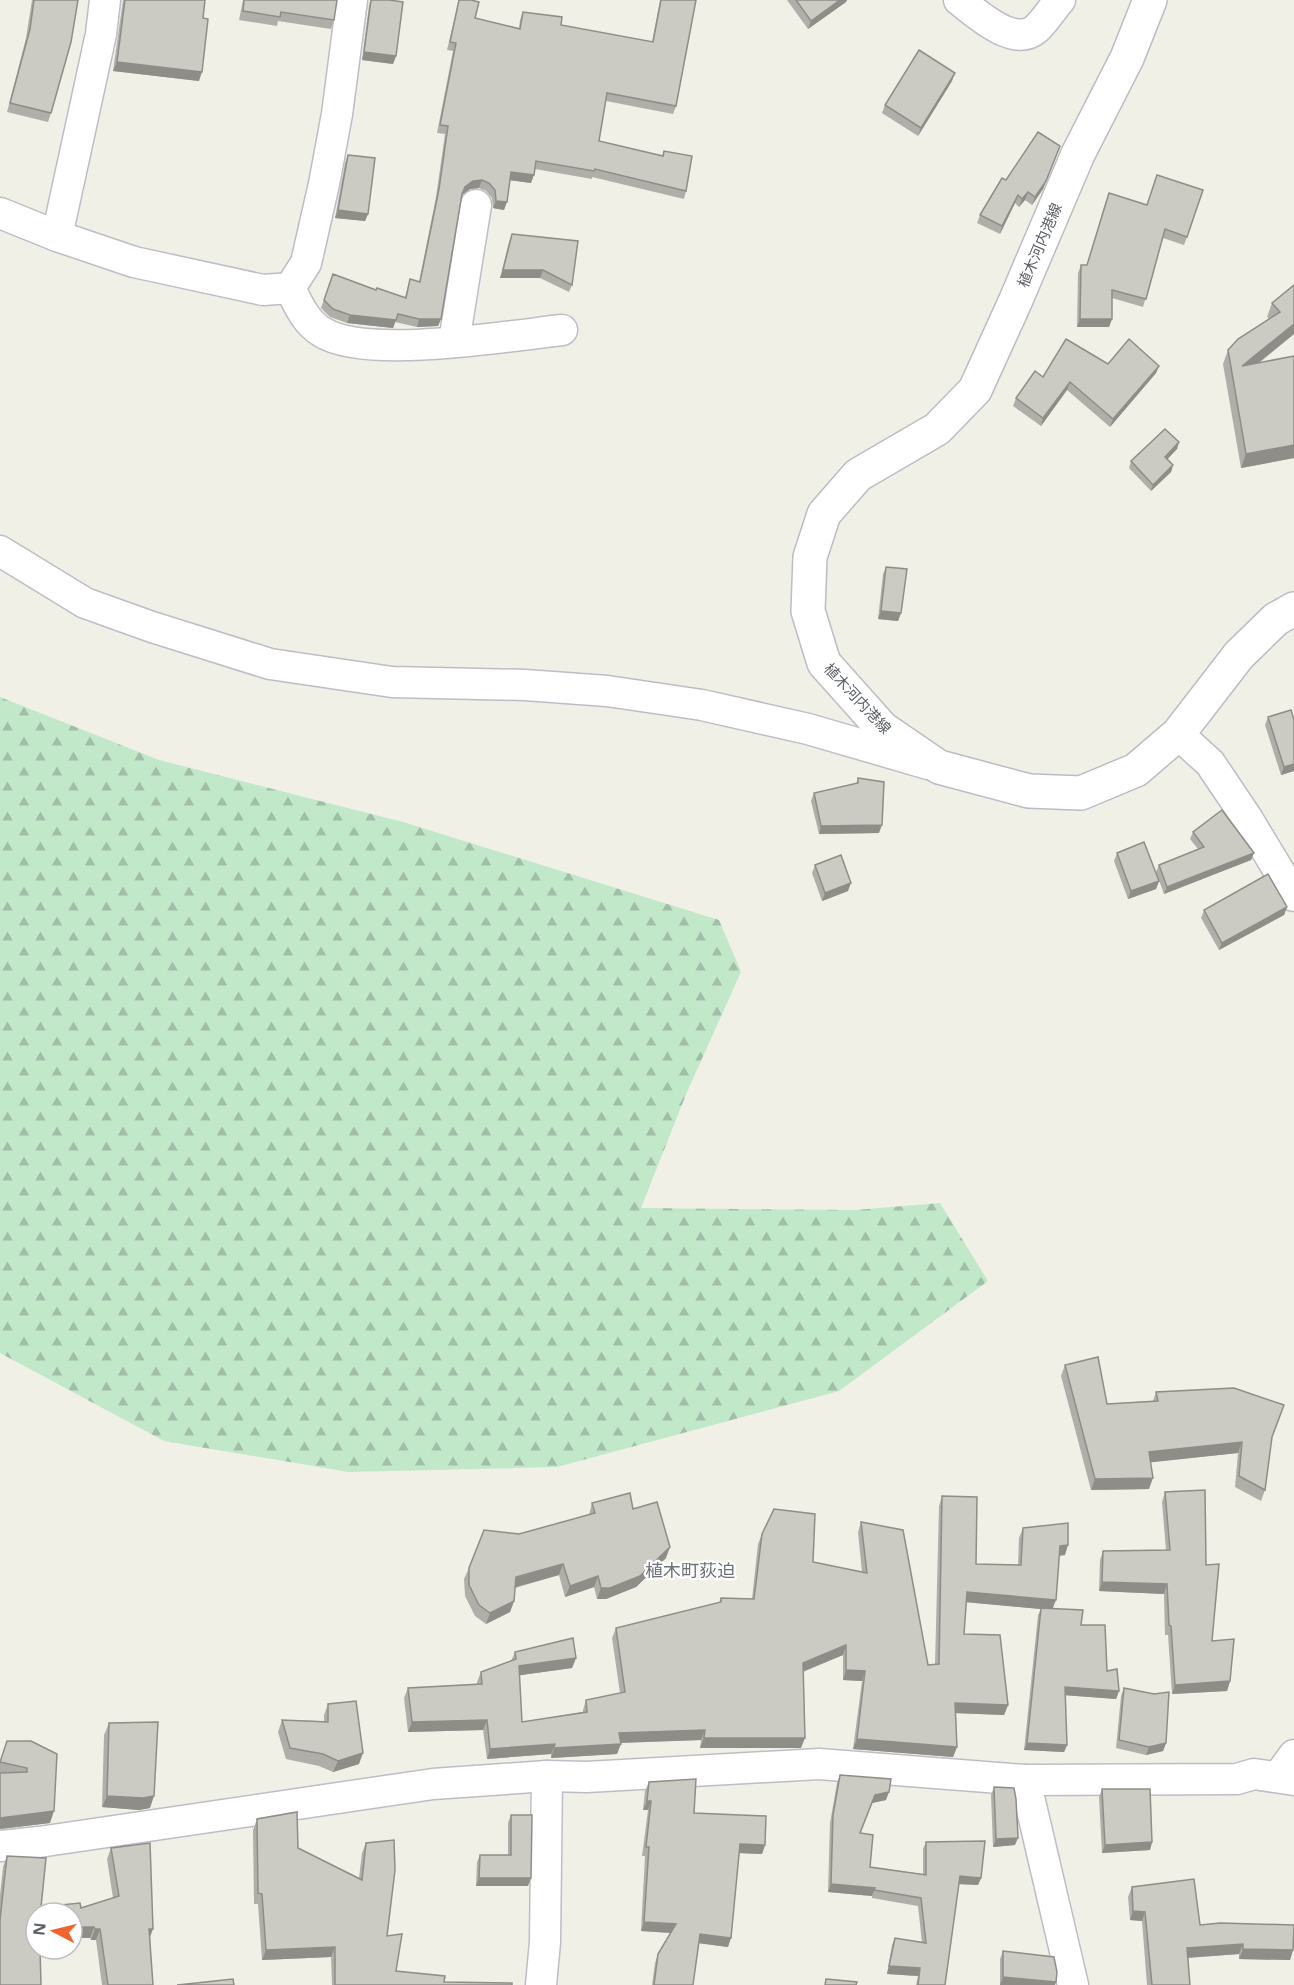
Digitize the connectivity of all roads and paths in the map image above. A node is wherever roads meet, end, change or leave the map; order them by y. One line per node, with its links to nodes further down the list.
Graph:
1 (105, 0): 8 (street)
2 (352, 0): 9 (street)
3 (959, 0): 4 (street)
4 (1060, 0)
5 (1150, 0): 15 (main road, 植木河内港線)
6 (476, 205): 11 (street)
7 (0, 213): 8 (street)
8 (57, 236): 9 (street)
9 (290, 288): 11 (street)
10 (562, 330): 11 (street)
11 (454, 342)
12 (0, 550): 15 (street)
13 (1294, 609): 14 (main road, 植木河内港線)
14 (1178, 734): 15 (main road, 植木河内港線); 16 (street)
15 (939, 767)
16 (1294, 896)
17 (1289, 1771): 19 (street)
18 (547, 1776): 19 (street); 20 (street); 21 (street)
19 (1025, 1780): 22 (street)
20 (0, 1846)
21 (541, 1985)
22 (1073, 1985)

